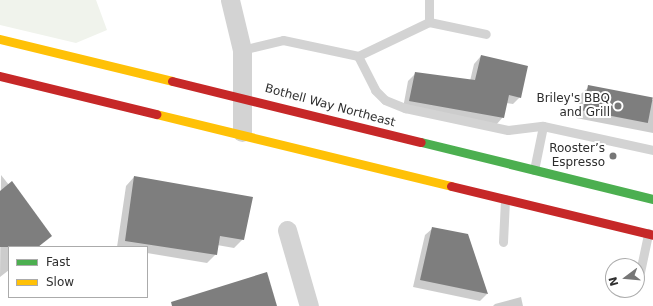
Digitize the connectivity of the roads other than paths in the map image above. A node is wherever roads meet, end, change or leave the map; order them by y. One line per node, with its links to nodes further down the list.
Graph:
1 (230, 0): 6 (street)
2 (429, 0): 3 (lane)
3 (429, 22): 4 (lane); 7 (lane)
4 (486, 34)
5 (0, 39): 9 (main road, Bothell Way Northeast)
6 (242, 50): 7 (lane); 9 (street)
7 (358, 56): 10 (lane)
8 (0, 76): 11 (main road)
9 (244, 97): 11 (street); 13 (main road, Bothell Way Northeast)
10 (543, 126): 12 (lane); 13 (lane)
11 (242, 132): 14 (main road)
12 (653, 150)
13 (533, 171): 15 (main road, Bothell Way Northeast)
14 (505, 198): 17 (main road); 18 (lane)
15 (653, 199)
16 (287, 230): 20 (street)
17 (651, 234): 19 (lane)
18 (504, 242)
19 (644, 258)
20 (309, 306)

